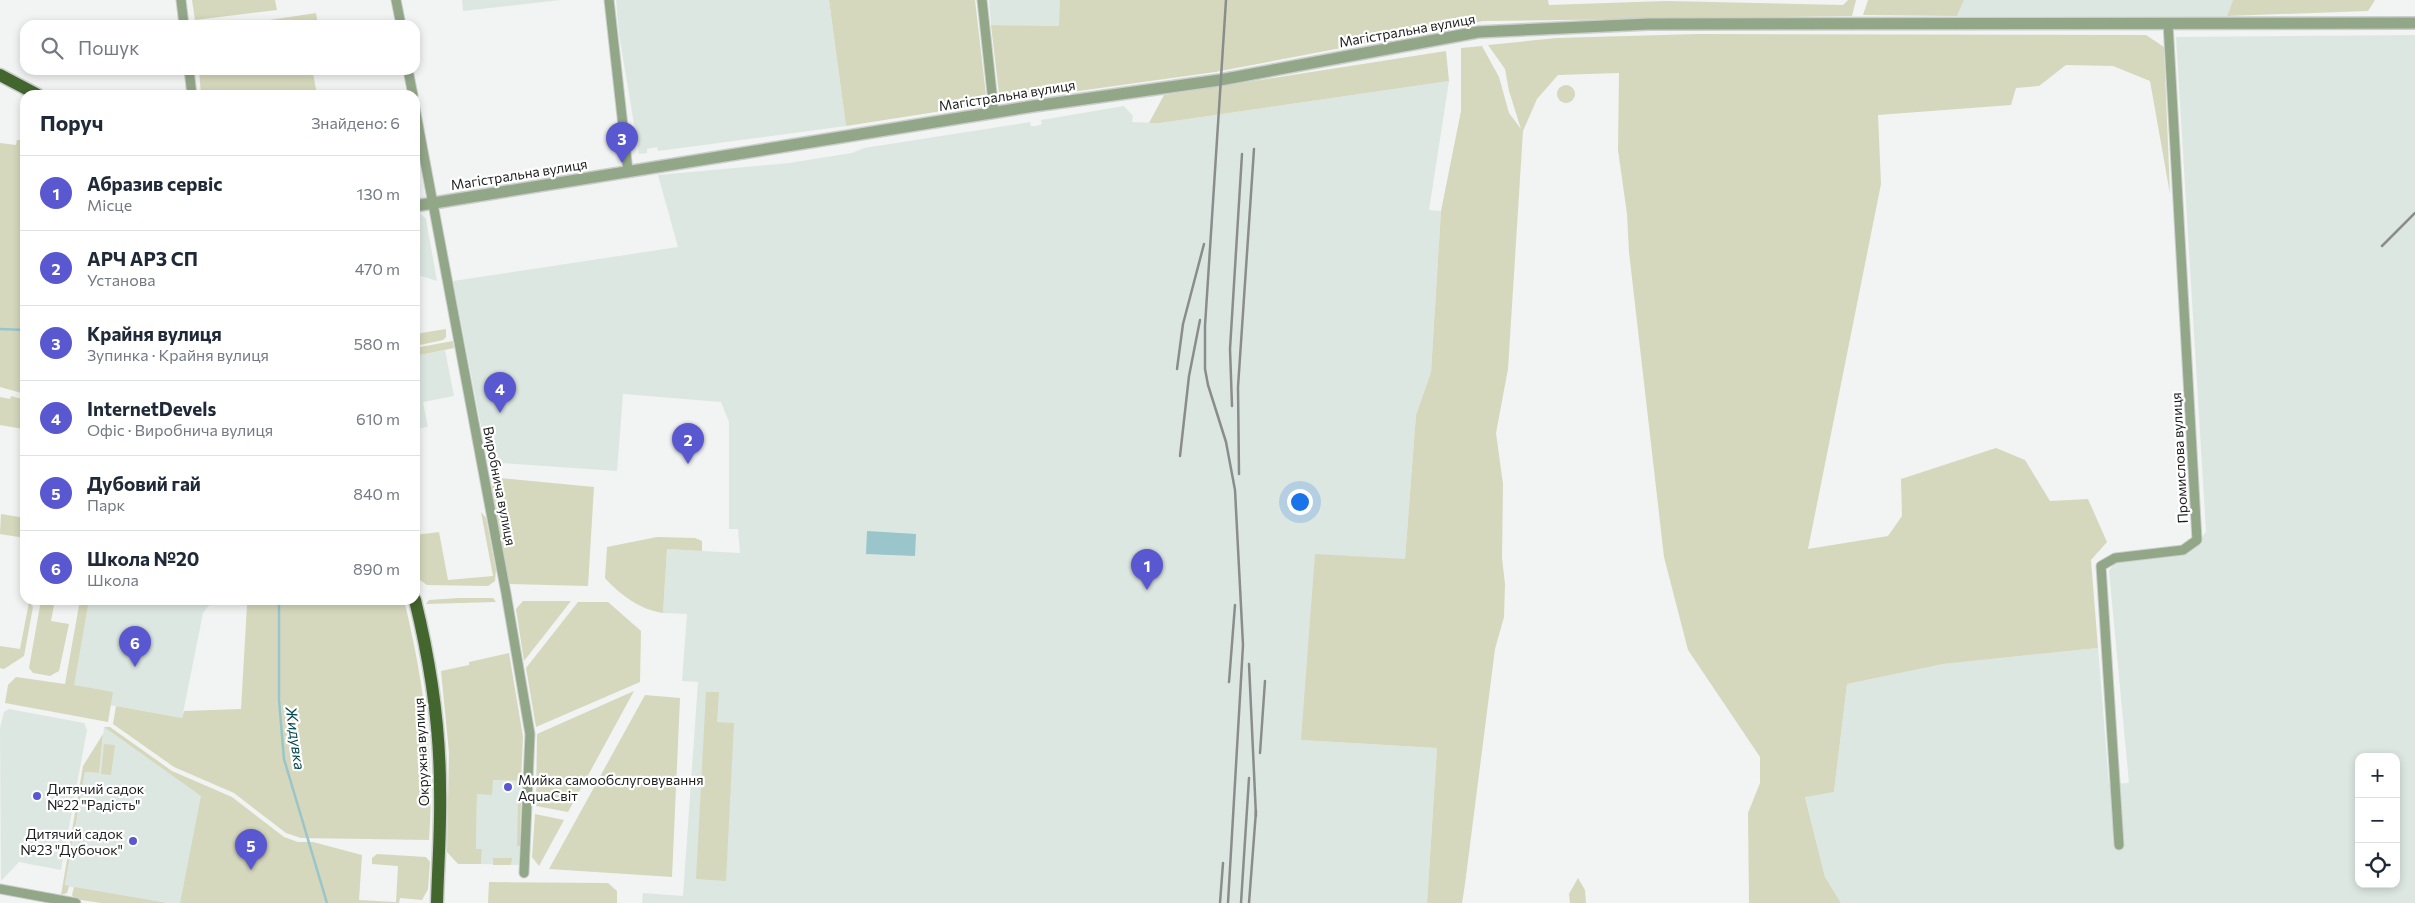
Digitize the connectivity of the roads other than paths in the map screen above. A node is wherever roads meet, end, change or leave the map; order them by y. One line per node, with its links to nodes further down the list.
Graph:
1 (181, 0): 5 (street)
2 (396, 0): 6 (street)
3 (609, 0): 17 (street)
4 (982, 0): 15 (street)
5 (183, 20)
6 (400, 20)
7 (2168, 23): 8 (street, Магістральна вулиця); 15 (street, Магістральна вулиця); 21 (street, Промислова вулиця)
8 (2415, 23)
9 (0, 75): 12 (main road)
10 (190, 75): 13 (street)
11 (409, 75): 14 (street)
12 (28, 90)
13 (191, 90)
14 (412, 90)
15 (994, 112): 17 (street, Магістральна вулиця)
16 (420, 136): 18 (street, Виробнича вулиця)
17 (628, 171): 18 (street, Магістральна вулиця)
18 (432, 203): 19 (street, Магістральна вулиця); 22 (street, Виробнича вулиця)
19 (420, 205)
20 (416, 605): 25 (main road, Окружна вулиця)
21 (2119, 845)
22 (524, 873)
23 (0, 889): 24 (street)
24 (76, 903)
25 (436, 903)

